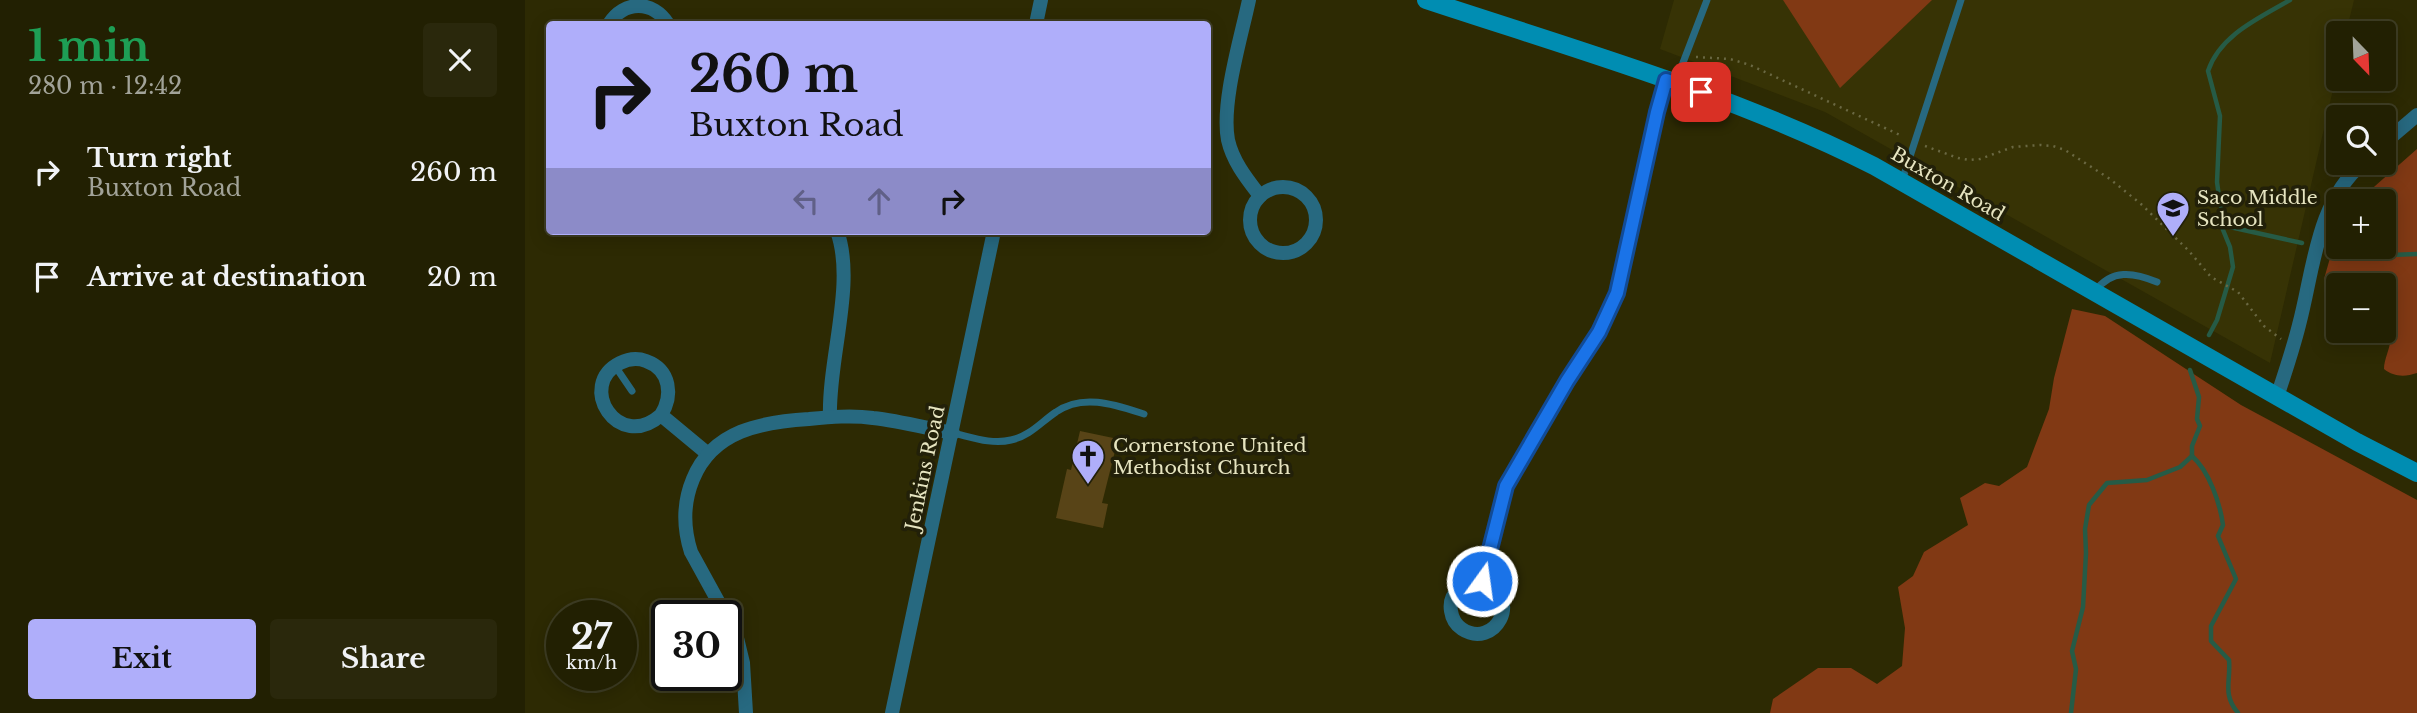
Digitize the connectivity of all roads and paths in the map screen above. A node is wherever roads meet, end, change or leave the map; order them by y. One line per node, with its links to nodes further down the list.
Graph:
1 (1041, 0): 8 (street)
2 (1249, 0): 17 (street)
3 (1429, 0): 10 (main road, Buxton Road)
4 (1707, 0): 9 (lane)
5 (1961, 0): 16 (lane)
6 (611, 21): 7 (street)
7 (666, 21)
8 (1037, 21)
9 (1685, 54): 10 (lane); 13 (path)
10 (1671, 81): 16 (main road, Buxton Road); 32 (street)
11 (2417, 115): 12 (street)
12 (2396, 133)
13 (1902, 136)
14 (1925, 146): 22 (path)
15 (2351, 175): 22 (street)
16 (1902, 182): 21 (main road, Buxton Road)
17 (1260, 196): 17 (street)
18 (838, 235): 28 (street)
19 (993, 235): 29 (street, Jenkins Road)
20 (2157, 282): 21 (lane)
21 (2094, 292): 25 (main road, Buxton Road)
22 (2293, 347): 25 (street)
23 (615, 366): 24 (lane); 27 (street); 27 (street)
24 (632, 391)
25 (2277, 397): 31 (main road, Buxton Road)
26 (1144, 414): 29 (lane)
27 (661, 415): 30 (street)
28 (830, 417): 29 (street); 30 (street)
29 (953, 433): 34 (street, Jenkins Road)
30 (708, 454): 33 (street)
31 (2417, 473)
32 (1482, 581)
33 (746, 713)
34 (892, 713)

